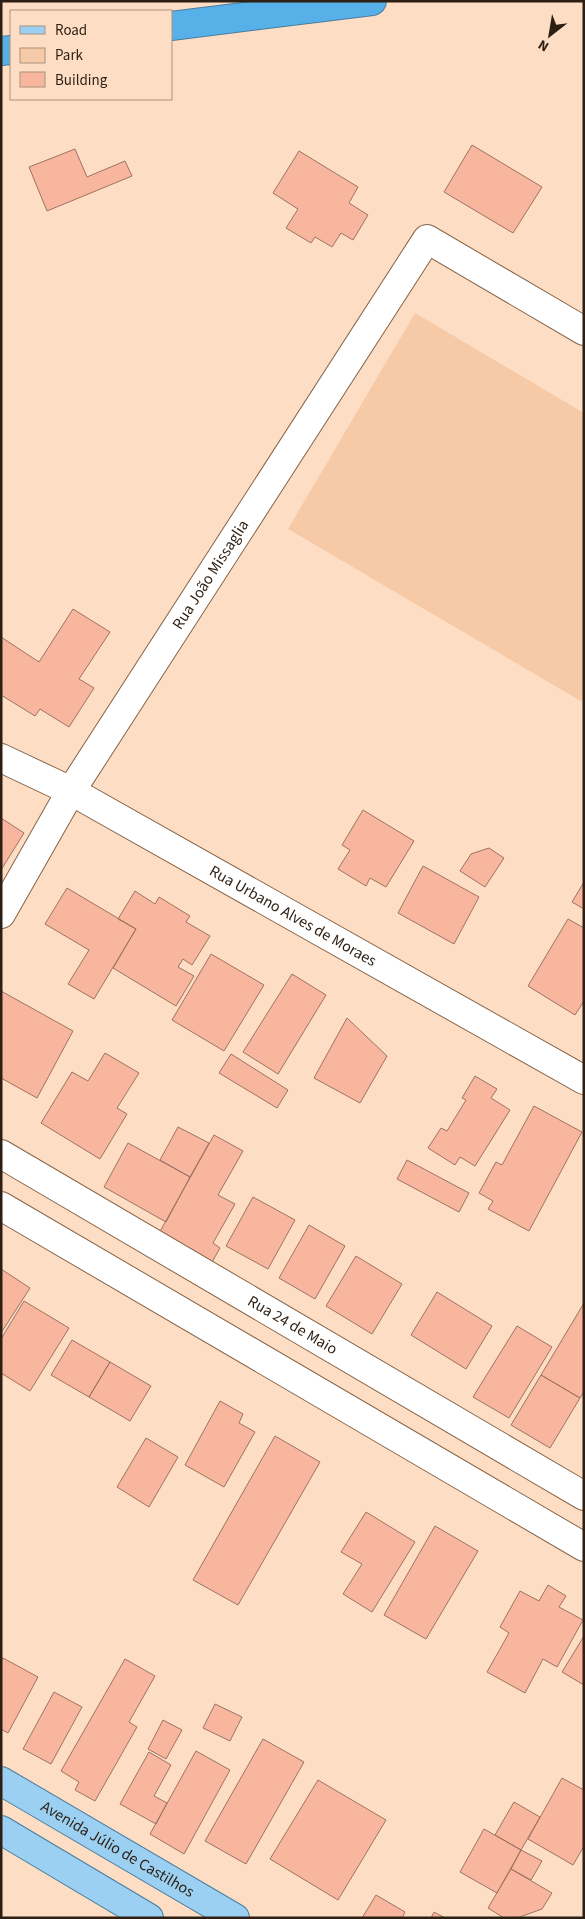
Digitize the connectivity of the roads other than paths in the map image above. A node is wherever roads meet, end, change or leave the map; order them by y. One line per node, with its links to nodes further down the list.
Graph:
1 (372, 1): 2 (highway)
2 (172, 26)
3 (584, 331): 5 (street, Rua João Missaglia)
4 (1, 758): 5 (street, Rua Urbano Alves de Moraes)
5 (72, 791): 6 (street, Rua João Missaglia); 7 (street, Rua Urbano Alves de Moraes)
6 (1, 914)
7 (584, 1080)
8 (1, 1154): 10 (street, Rua 24 de Maio)
9 (1, 1206): 11 (street)
10 (584, 1496)
11 (584, 1547)
12 (1, 1781): 14 (main road, Avenida Júlio de Castilhos)
13 (1, 1830): 15 (main road)
14 (232, 1917)
15 (150, 1918)

